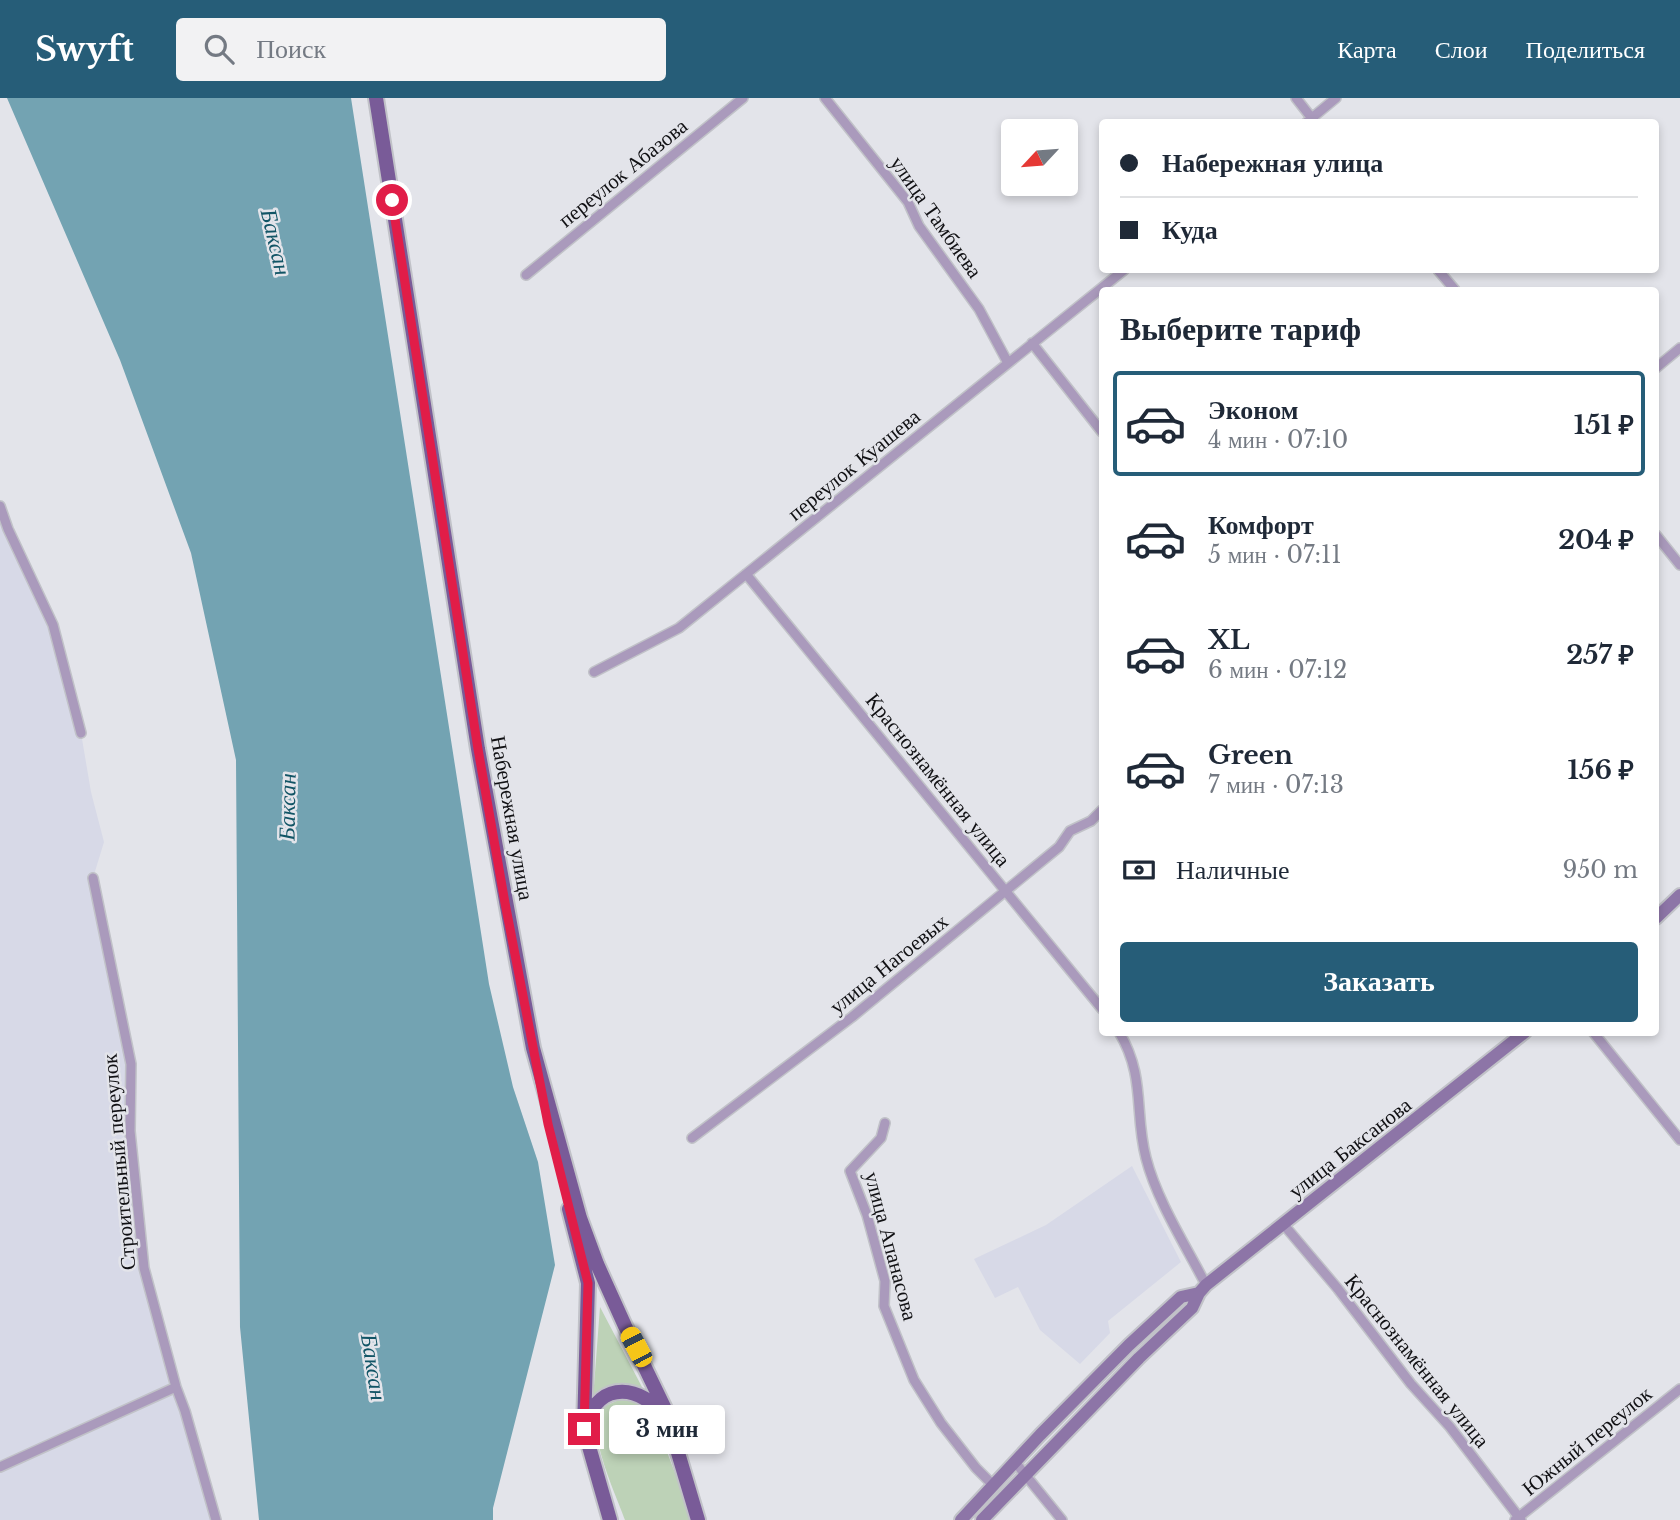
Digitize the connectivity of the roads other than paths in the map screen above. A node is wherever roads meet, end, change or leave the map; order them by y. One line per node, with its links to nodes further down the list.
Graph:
1 (376, 98): 34 (main road, Набережная улица)
2 (743, 98): 10 (street, переулок Абазова)
3 (825, 98): 16 (street, улица Тамбиева)
4 (1296, 98): 6 (street)
5 (1336, 98): 7 (street)
6 (1310, 119)
7 (1313, 119)
8 (1120, 273): 11 (street, переулок Куашева)
9 (1441, 273): 12 (street)
10 (526, 275)
11 (1103, 287)
12 (1452, 287)
13 (1099, 290): 14 (street, переулок Куашева)
14 (1032, 344): 16 (street, переулок Куашева); 18 (street)
15 (1680, 348): 17 (street)
16 (1009, 363): 22 (street, переулок Куашева)
17 (1659, 366)
18 (1099, 428)
19 (0, 506): 24 (street)
20 (1659, 539): 21 (street)
21 (1680, 565)
22 (746, 574): 23 (street, переулок Куашева); 27 (street, Краснознамённая улица)
23 (594, 672)
24 (81, 733)
25 (1099, 813): 27 (street, улица Нагоевых)
26 (93, 878): 40 (street, Строительный переулок)
27 (1006, 891): 30 (street, Краснознамённая улица); 36 (street, улица Нагоевых)
28 (1680, 895): 29 (main road)
29 (1659, 915)
30 (1099, 1005)
31 (1121, 1036): 39 (street)
32 (1520, 1036): 38 (main road, улица Баксанова)
33 (1596, 1036): 37 (street)
34 (539, 1074): 42 (main road, Набережная улица); 43 (main road)
35 (885, 1124): 48 (street, улица Апанасова)
36 (692, 1138)
37 (1680, 1140)
38 (1284, 1225): 39 (main road, улица Баксанова); 50 (street, Краснознамённая улица)
39 (1203, 1289): 44 (main road, улица Баксанова); 46 (main road, улица Баксанова)
40 (176, 1387): 45 (street); 51 (street, Строительный переулок)
41 (1680, 1389): 50 (street, Южный переулок)
42 (671, 1427): 43 (main road); 47 (main road, Набережная улица)
43 (584, 1429): 49 (main road)
44 (1015, 1462): 46 (street); 48 (main road, улица Баксанова)
45 (0, 1468)
46 (1026, 1474): 57 (main road, улица Баксанова); 58 (street)
47 (686, 1477): 54 (main road, Набережная улица); 55 (main road)
48 (993, 1485): 56 (main road, улица Баксанова)
49 (604, 1492): 52 (main road); 53 (main road)
50 (1518, 1519)
51 (216, 1520)
52 (610, 1520)
53 (617, 1520)
54 (698, 1520)
55 (706, 1520)
56 (961, 1520)
57 (982, 1520)
58 (1062, 1520)

